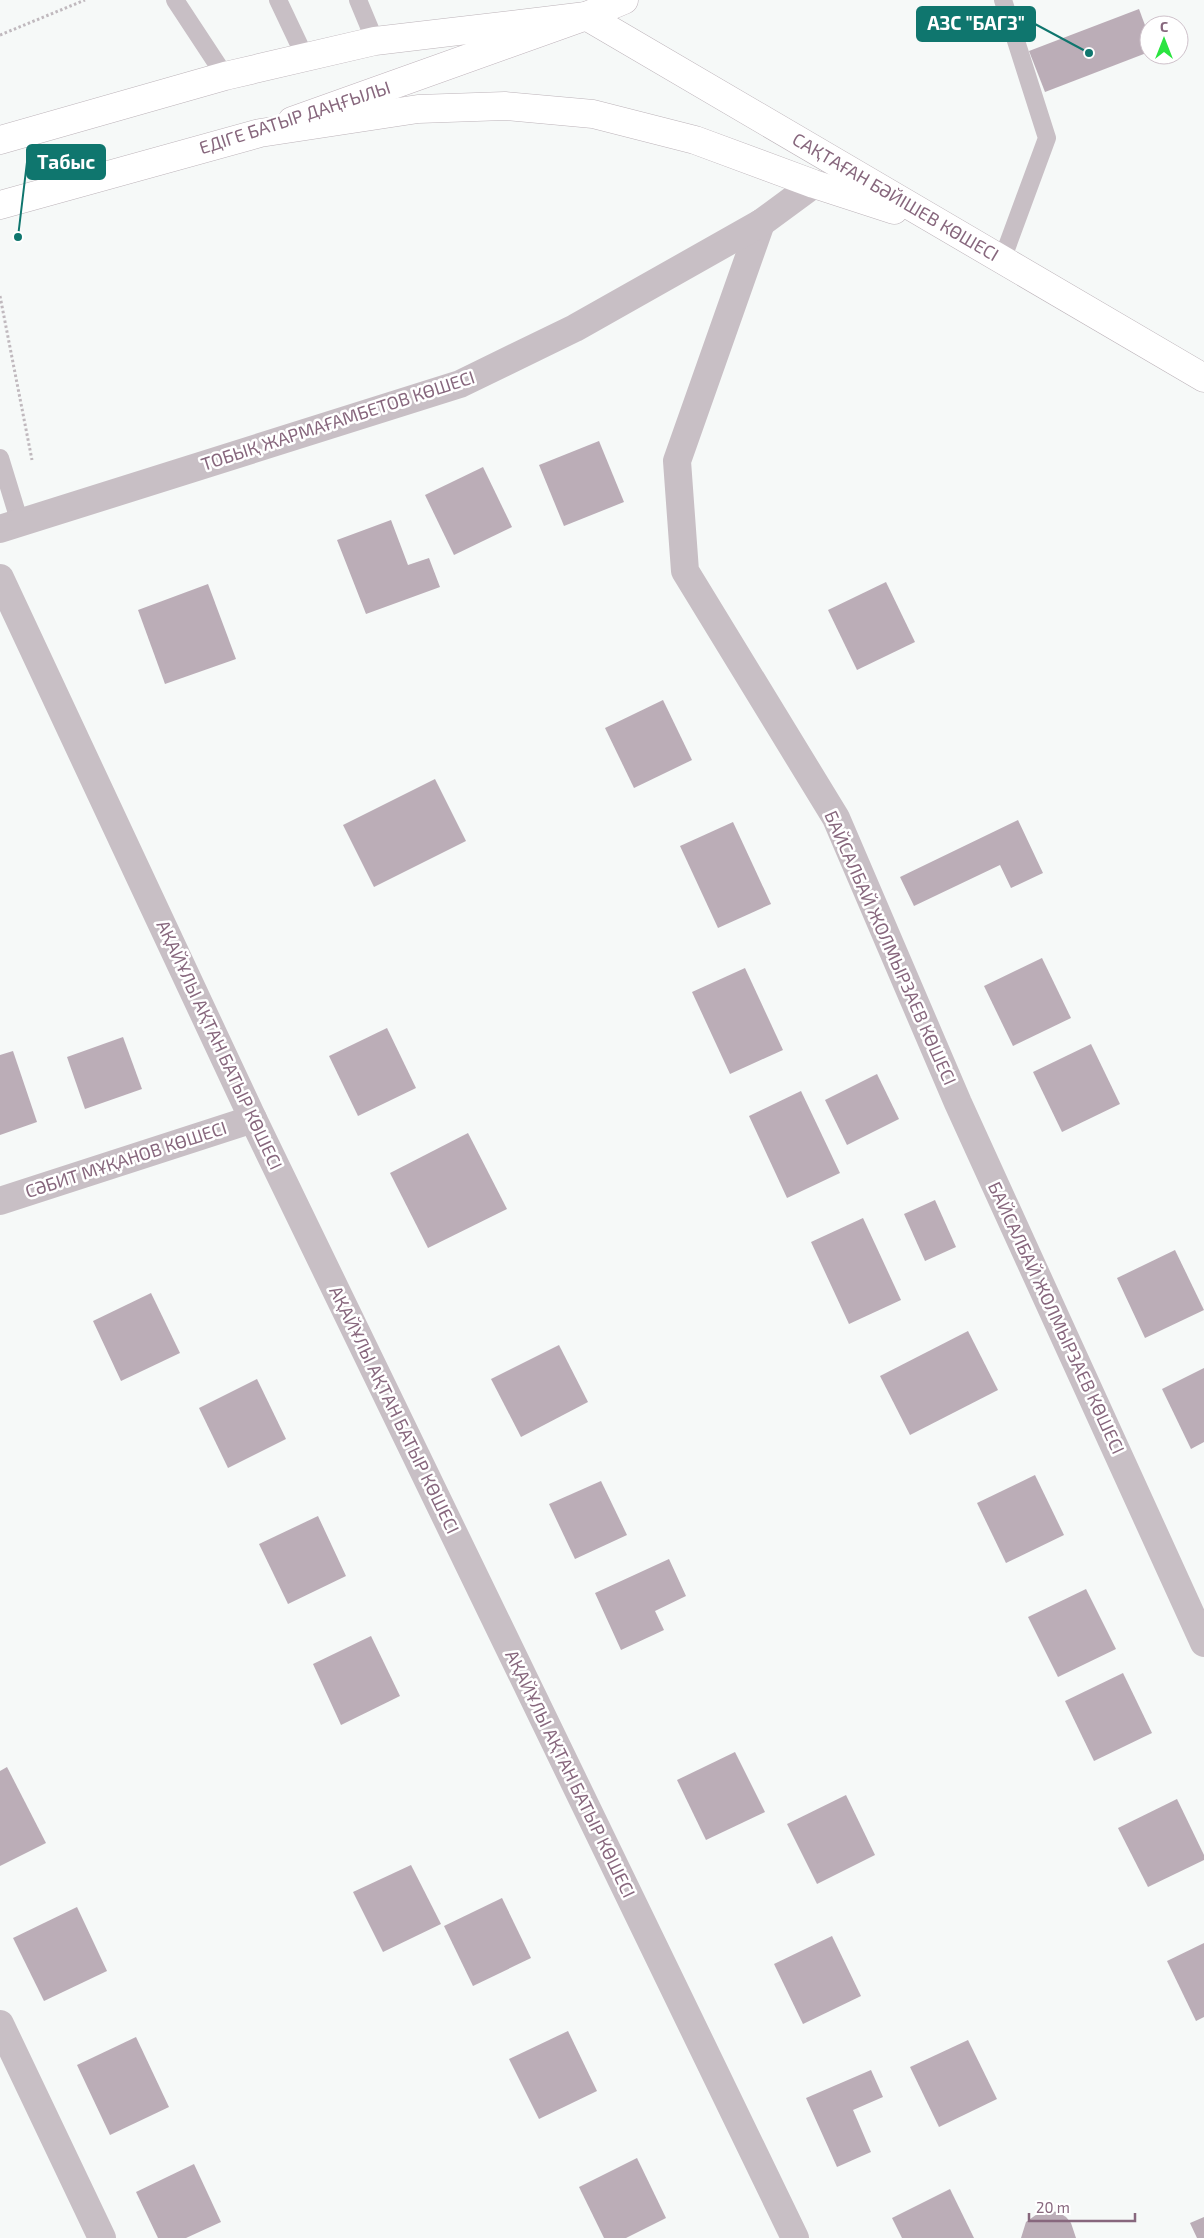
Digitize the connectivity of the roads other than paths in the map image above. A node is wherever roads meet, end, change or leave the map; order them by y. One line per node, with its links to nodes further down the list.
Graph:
1 (175, 0): 9 (lane)
2 (278, 0): 8 (lane)
3 (358, 0): 7 (lane)
4 (624, 0): 6 (main road, ЕДІГЕ БАТЫР ДАҢҒЫЛЫ)
5 (1003, 0): 16 (lane)
6 (586, 16): 7 (main road, ЕДІГЕ БАТЫР ДАҢҒЫЛЫ); 10 (main road, ЕДІГЕ БАТЫР ДАҢҒЫЛЫ); 15 (main road, САҚТАҒАН БӘЙІШЕВ КӨШЕСІ)
7 (375, 41): 8 (main road, ЕДІГЕ БАТЫР ДАҢҒЫЛЫ)
8 (305, 57): 9 (main road, ЕДІГЕ БАТЫР ДАҢҒЫЛЫ)
9 (225, 76): 11 (main road, ЕДІГЕ БАТЫР ДАҢҒЫЛЫ)
10 (260, 133): 12 (main road); 13 (main road, ЕДІГЕ БАТЫР ДАҢҒЫЛЫ)
11 (0, 140)
12 (814, 184): 14 (street, ТОБЫҚ ЖАРМАҒАМБЕТОВ КӨШЕСІ); 15 (main road)
13 (0, 205)
14 (762, 223): 19 (street, ТОБЫҚ ЖАРМАҒАМБЕТОВ КӨШЕСІ); 23 (street, БАЙСАЛБАЙ ЖОЛМЫРЗАЕВ КӨШЕСІ)
15 (944, 226): 16 (main road, САҚТАҒАН БӘЙІШЕВ КӨШЕСІ)
16 (1002, 260): 17 (main road, САҚТАҒАН БӘЙІШЕВ КӨШЕСІ)
17 (1204, 378)
18 (0, 458): 19 (lane)
19 (10, 526)
20 (0, 578): 21 (street, АҚАЙҰЛЫ АҚТАН БАТЫР КӨШЕСІ)
21 (253, 1119): 22 (street, СӘБИТ МҰҚАНОВ КӨШЕСІ); 26 (street, АҚАЙҰЛЫ АҚТАН БАТЫР КӨШЕСІ)
22 (0, 1202)
23 (1204, 1643)
24 (0, 2024): 25 (street)
25 (102, 2238)
26 (795, 2238)

